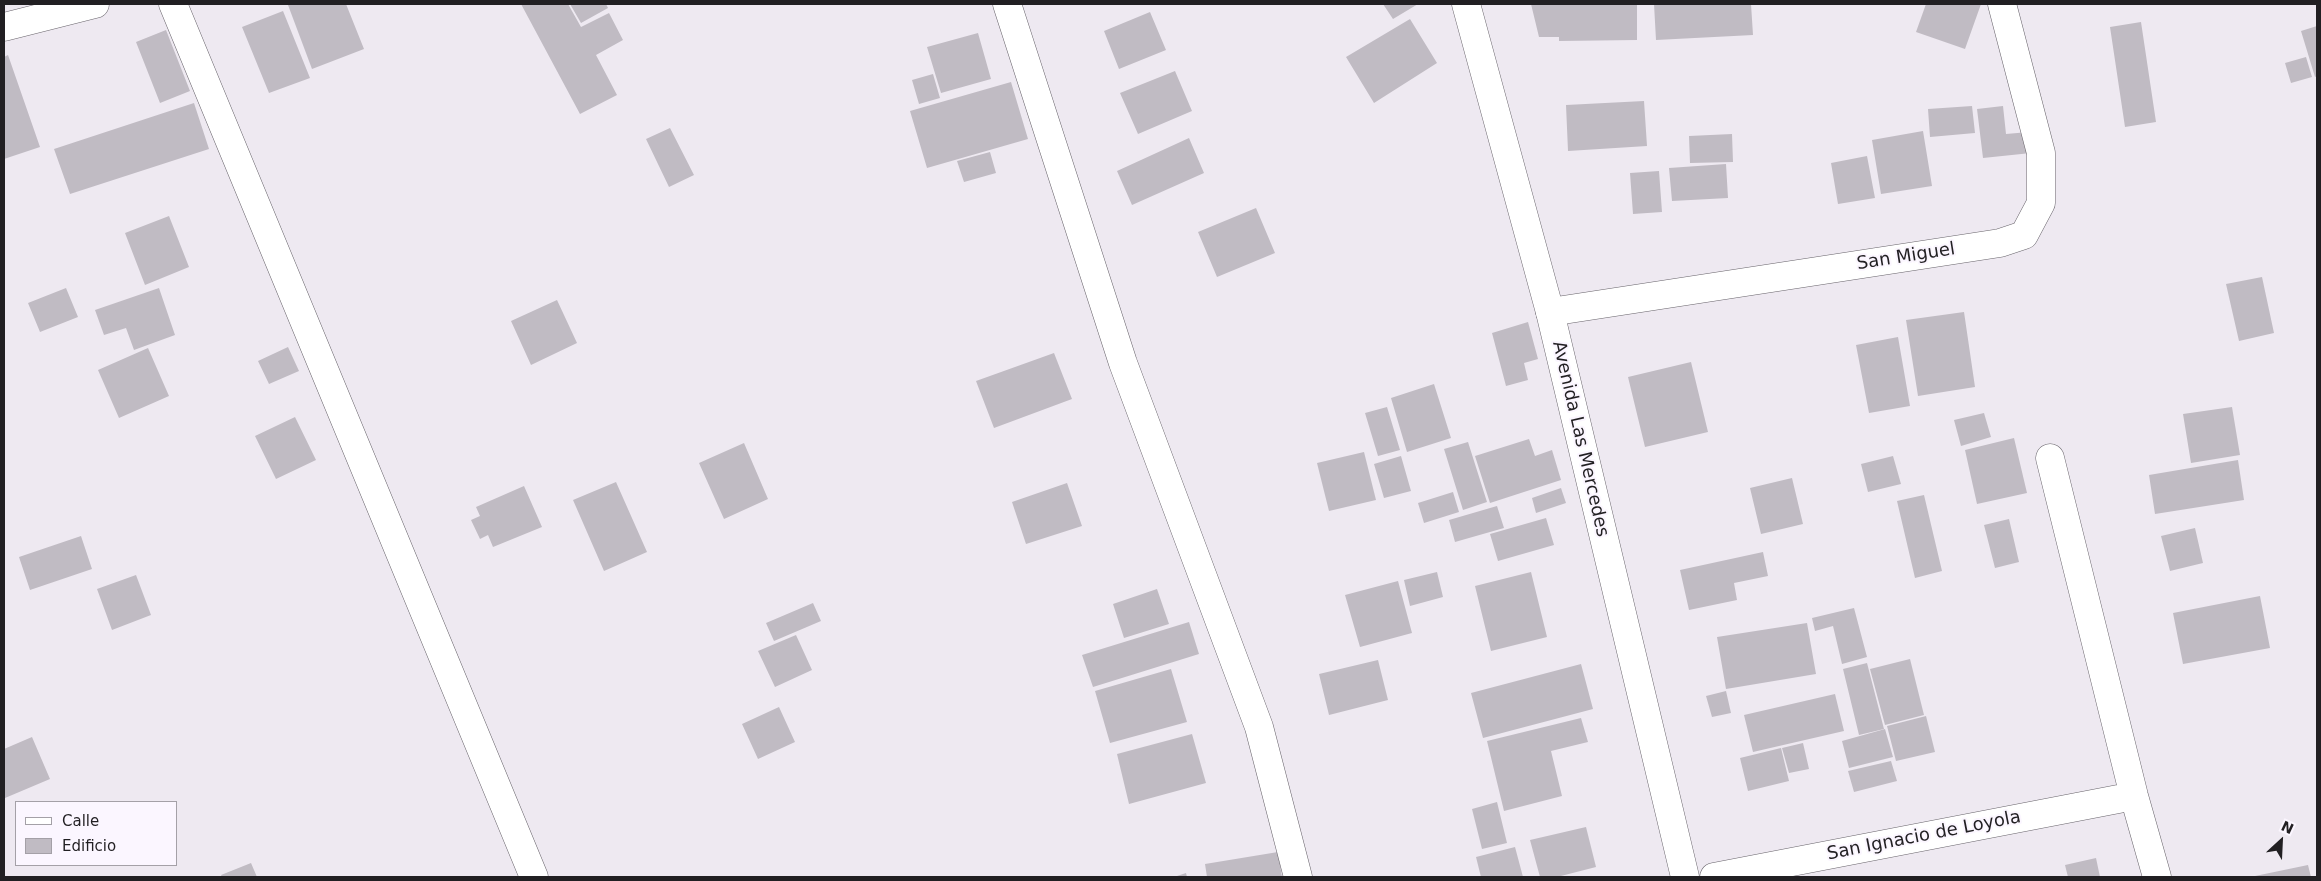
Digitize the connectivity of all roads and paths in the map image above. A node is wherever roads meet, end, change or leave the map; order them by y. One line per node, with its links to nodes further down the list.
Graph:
1 (96, 4): 6 (street)
2 (173, 4): 10 (street)
3 (1007, 4): 11 (street)
4 (1466, 4): 7 (street, Avenida Las Mercedes)
5 (2002, 4): 7 (street, San Miguel)
6 (4, 27)
7 (1550, 312): 12 (street, Avenida Las Mercedes)
8 (2050, 458): 9 (street)
9 (2134, 796): 13 (street, San Ignacio de Loyola); 14 (street)
10 (534, 877)
11 (1298, 877)
12 (1685, 877)
13 (1714, 877)
14 (2157, 877)

